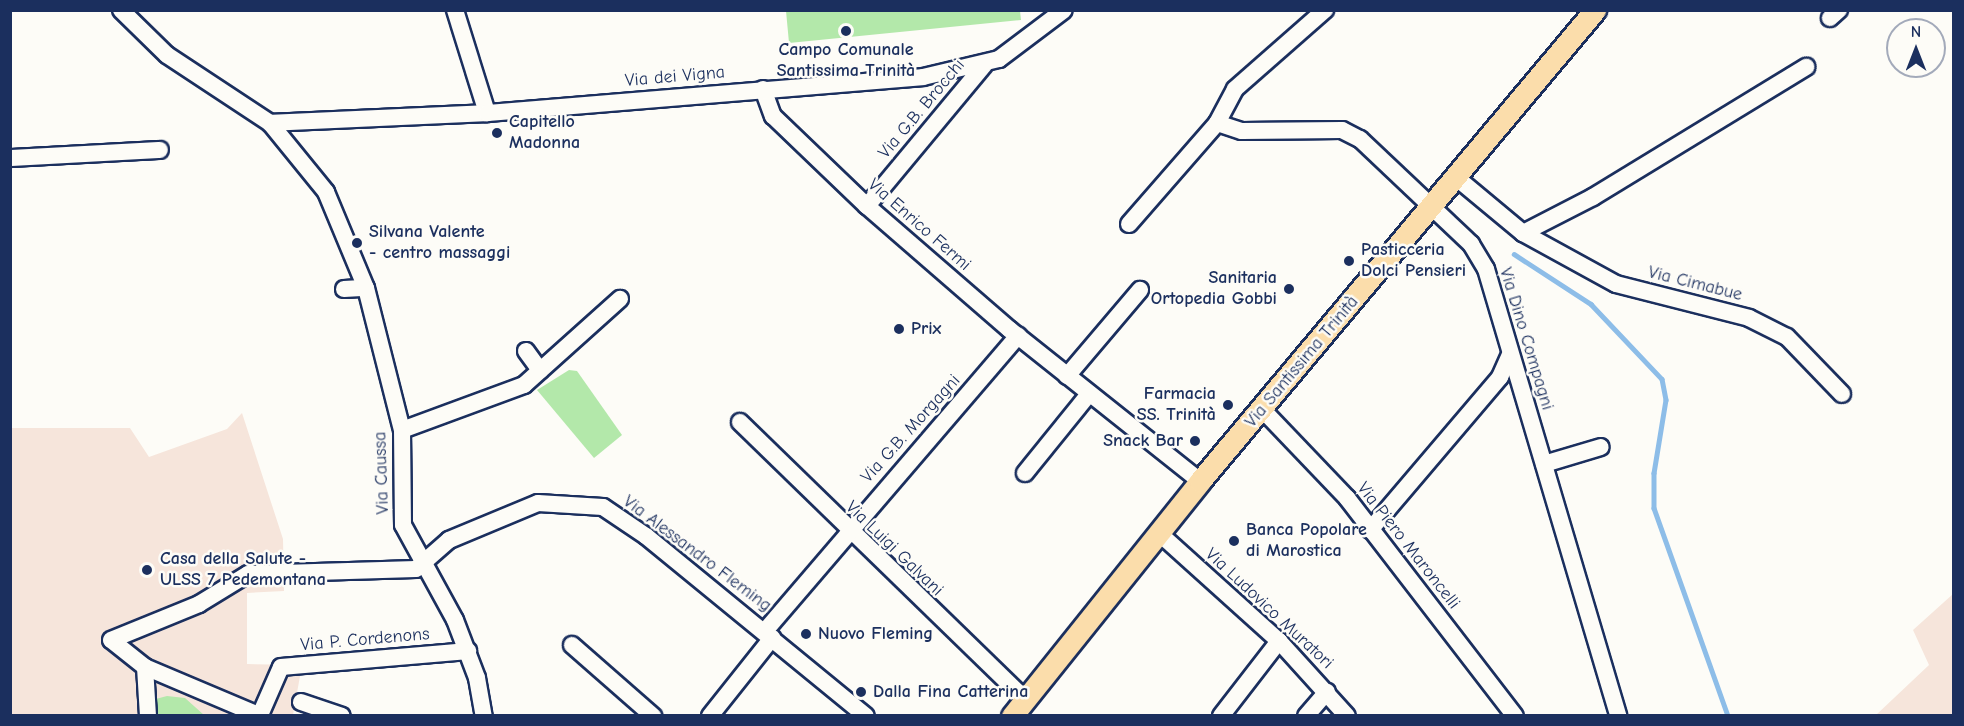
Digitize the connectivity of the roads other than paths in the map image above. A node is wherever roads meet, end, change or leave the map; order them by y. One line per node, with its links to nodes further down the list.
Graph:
1 (121, 10): 10 (street, Via Caussa)
2 (455, 10): 9 (street)
3 (1064, 10): 6 (street, Via dei Vigna)
4 (1324, 10): 11 (street)
5 (1595, 10): 14 (main road, Via Santissima Trinità)
6 (984, 65): 8 (street, Via dei Vigna); 15 (street, Via G.B. Brocchi)
7 (1806, 67): 18 (street)
8 (763, 89): 9 (street, Via dei Vigna); 15 (street, Via Enrico Fermi)
9 (487, 113): 10 (street, Via dei Vigna)
10 (270, 123): 19 (street, Via Caussa)
11 (1217, 123): 16 (street, Via Dino Compagni); 17 (street)
12 (160, 150): 13 (street)
13 (10, 158)
14 (1458, 179): 16 (main road, Via Santissima Trinità); 18 (street, Via Cimabue)
15 (867, 206): 23 (street, Via Enrico Fermi)
16 (1431, 208): 25 (street, Via Dino Compagni); 30 (main road, Via Santissima Trinità)
17 (1129, 224)
18 (1523, 233): 29 (street, Via Cimabue)
19 (366, 288): 20 (street); 32 (street, Via Caussa)
20 (345, 289)
21 (1140, 290): 27 (street)
22 (620, 299): 26 (street)
23 (1018, 336): 27 (street, Via Enrico Fermi); 38 (street, Via G.B. Morgagni)
24 (526, 351): 26 (street)
25 (1510, 355): 34 (street, Via Dino Compagni); 37 (street)
26 (540, 370): 32 (street)
27 (1067, 376): 28 (street, Via Enrico Fermi)
28 (1089, 394): 35 (street); 36 (street, Via Enrico Fermi)
29 (1842, 394)
30 (1262, 409): 36 (main road, Via Santissima Trinità); 37 (street, Via Piero Maroncelli)
31 (740, 422): 38 (street, Via Luigi Galvani)
32 (402, 430): 40 (street, Via Caussa)
33 (1601, 447): 34 (street)
34 (1544, 464): 61 (street, Via Dino Compagni)
35 (1025, 473)
36 (1200, 481): 39 (main road, Via Santissima Trinità)
37 (1370, 530): 60 (street, Via Piero Maroncelli)
38 (847, 531): 41 (street, Via G.B. Morgagni); 47 (street, Via Luigi Galvani)
39 (1160, 534): 42 (street, Via Ludovico Muratori); 47 (main road, Via Santissima Trinità)
40 (421, 567): 41 (street, Via Alessandro Fleming); 44 (street, Via Caussa); 45 (street)
41 (769, 634): 54 (street, Via G.B. Morgagni); 55 (street, Via Alessandro Fleming)
42 (1279, 641): 46 (street, Via Ludovico Muratori); 57 (street)
43 (572, 645): 53 (street)
44 (468, 651): 49 (street, Via Caussa); 50 (street, Via P. Cordenons)
45 (146, 667): 50 (street); 51 (street)
46 (1327, 692): 58 (street); 59 (street, Via Ludovico Muratori)
47 (1026, 700): 56 (main road, Via Santissima Trinità)
48 (302, 702): 52 (street)
49 (486, 714)
50 (260, 715)
51 (148, 716)
52 (342, 716)
53 (653, 716)
54 (710, 716)
55 (866, 716)
56 (1012, 716)
57 (1221, 716)
58 (1306, 716)
59 (1347, 716)
60 (1515, 716)
61 (1618, 716)

